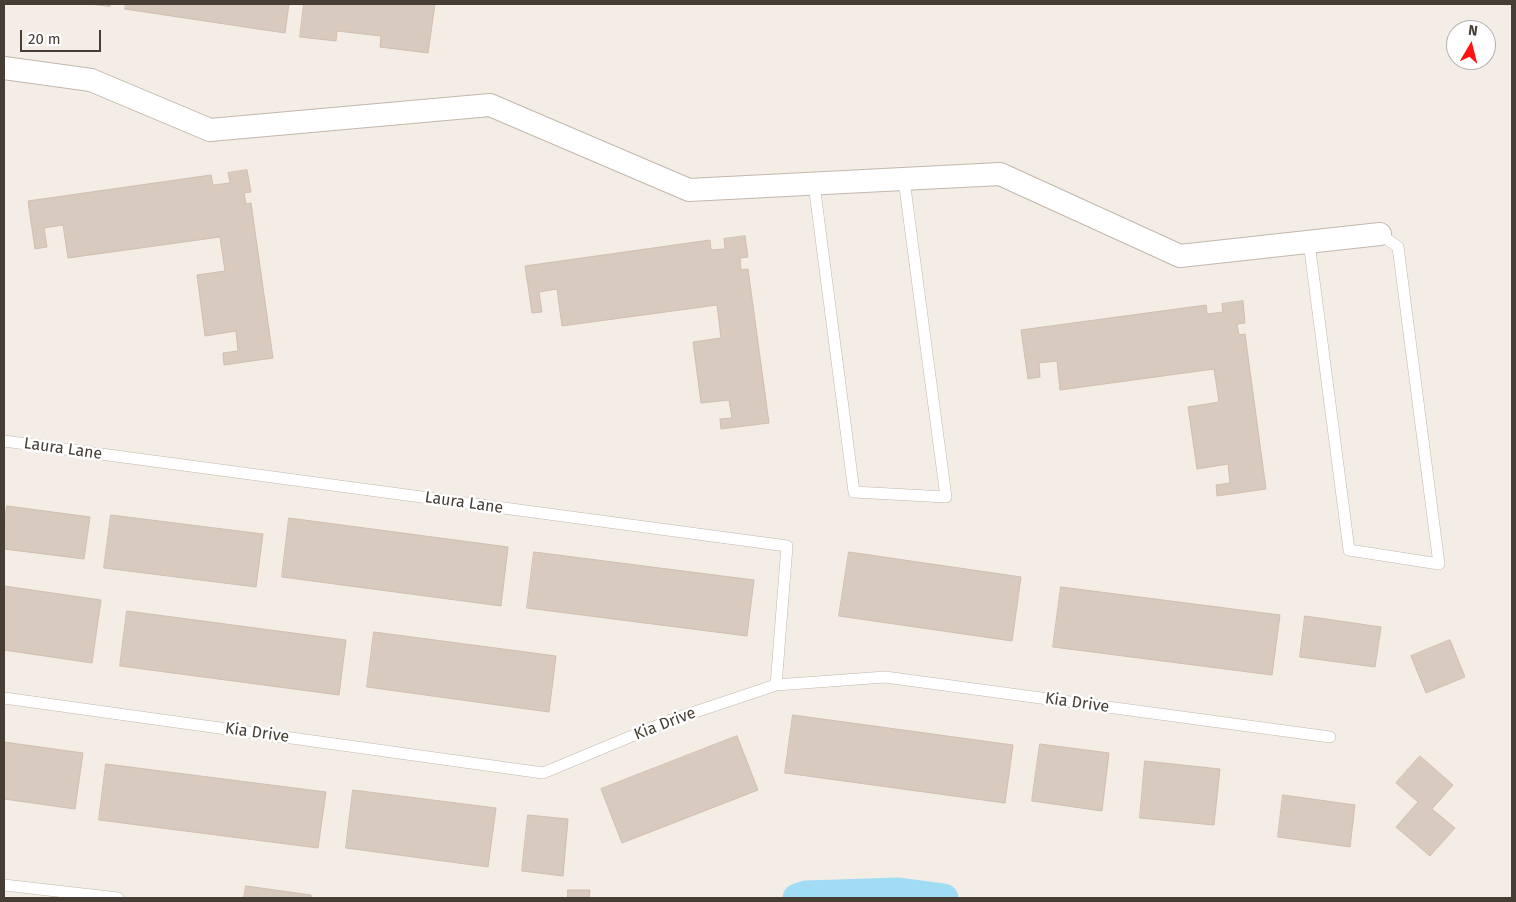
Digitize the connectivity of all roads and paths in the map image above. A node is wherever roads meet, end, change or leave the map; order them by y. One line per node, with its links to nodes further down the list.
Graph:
1 (4, 68): 3 (street)
2 (904, 180): 3 (street); 3 (lane); 5 (street)
3 (814, 184)
4 (1380, 234): 5 (street); 5 (lane)
5 (1309, 242)
6 (4, 441): 7 (lane, Laura Lane)
7 (776, 685): 8 (lane, Kia Drive); 9 (lane, Kia Drive)
8 (4, 698)
9 (1330, 737)
10 (4, 884): 11 (lane)
11 (79, 896): 12 (lane)
12 (118, 898)

